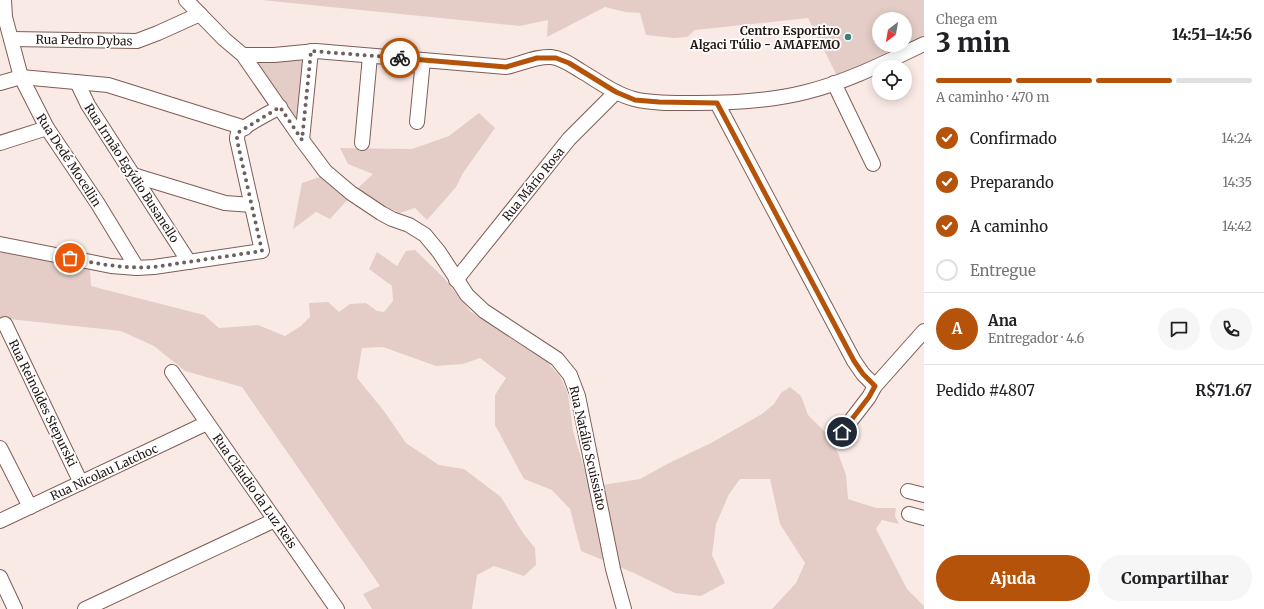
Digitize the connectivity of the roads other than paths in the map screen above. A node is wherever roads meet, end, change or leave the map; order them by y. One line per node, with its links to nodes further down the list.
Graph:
1 (4, 0): 4 (street, Rua Dedé Mocellin)
2 (186, 0): 3 (street, Rua Natálio Scuissiato)
3 (200, 14): 5 (street, Rua Pedro Dybas); 8 (street, Rua Natálio Scuissiato)
4 (2, 18): 5 (street, Rua Dedé Mocellin)
5 (11, 39): 11 (street, Rua Dedé Mocellin)
6 (924, 44): 14 (street)
7 (311, 51): 8 (street); 9 (street); 21 (street)
8 (243, 55): 17 (street, Rua Natálio Scuissiato)
9 (370, 56): 10 (street); 23 (street)
10 (423, 60): 15 (street); 18 (street)
11 (21, 77): 12 (street); 13 (street); 19 (street, Rua Dedé Mocellin)
12 (77, 82): 20 (street); 25 (street, Rua Irmão Egýdio Busanello)
13 (0, 83)
14 (834, 83): 16 (street); 24 (street)
15 (616, 92): 16 (street); 30 (street, Rua Mário Rosa)
16 (717, 103): 34 (street)
17 (280, 107): 20 (street); 21 (street, Rua Natálio Scuissiato)
18 (417, 122)
19 (47, 128): 22 (street); 29 (street, Rua Dedé Mocellin)
20 (245, 128): 26 (street)
21 (302, 140): 30 (street, Rua Natálio Scuissiato)
22 (0, 143)
23 (362, 143)
24 (873, 164)
25 (133, 175): 26 (street); 28 (street, Rua Irmão Egýdio Busanello)
26 (252, 206): 28 (street)
27 (0, 244): 29 (street)
28 (189, 262): 29 (street)
29 (137, 268)
30 (456, 280): 50 (street, Rua Natálio Scuissiato)
31 (5, 324): 38 (street, Rua Reinoldes Stepurski)
32 (924, 331): 34 (street)
33 (172, 372): 35 (street, Rua Cláudio da Luz Reis)
34 (875, 386): 36 (street)
35 (207, 423): 38 (street, Rua Nicolau Latchoc); 44 (street, Rua Cláudio da Luz Reis)
36 (842, 432)
37 (0, 448): 41 (street)
38 (81, 483): 41 (street, Rua Nicolau Latchoc)
39 (908, 490): 40 (street)
40 (924, 495)
41 (30, 507): 45 (street, Rua Nicolau Latchoc)
42 (909, 514): 43 (street)
43 (924, 518)
44 (275, 520): 48 (street); 49 (street, Rua Cláudio da Luz Reis)
45 (0, 521)
46 (0, 577): 47 (street)
47 (16, 609)
48 (85, 609)
49 (337, 609)
50 (624, 609)

